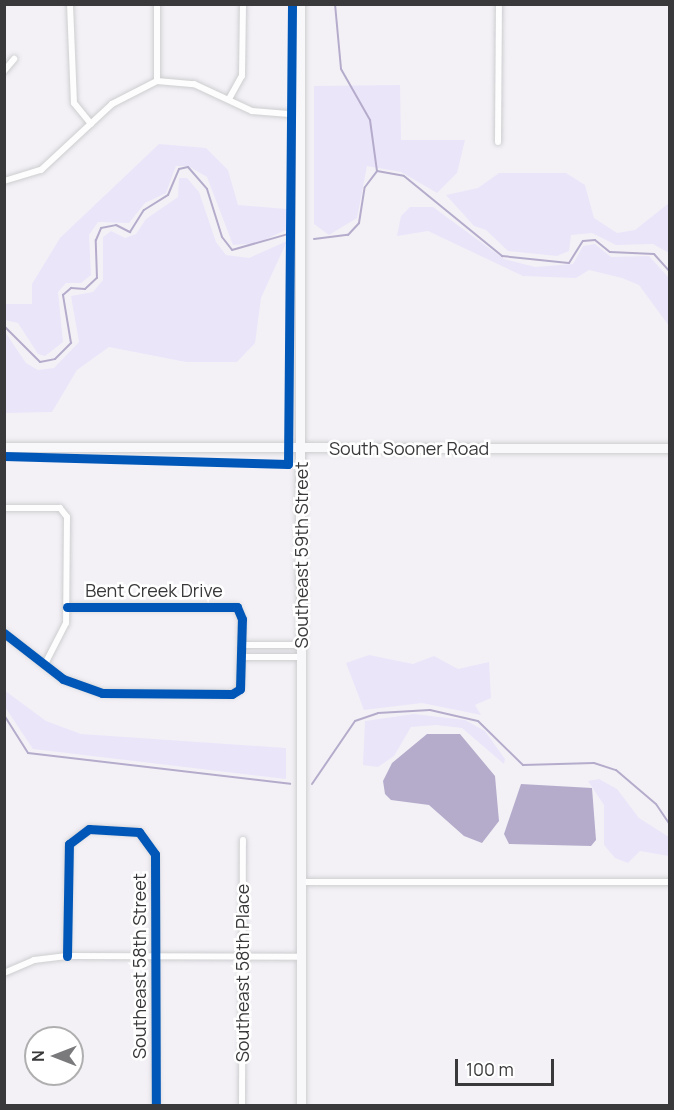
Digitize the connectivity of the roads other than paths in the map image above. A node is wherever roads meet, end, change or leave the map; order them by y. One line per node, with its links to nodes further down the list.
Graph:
1 (70, 4): 11 (street)
2 (157, 4): 8 (street)
3 (243, 4): 9 (street)
4 (300, 4): 10 (main road, Southeast 59th Street)
5 (499, 4): 12 (street)
6 (14, 59): 7 (street)
7 (4, 71)
8 (157, 81): 9 (street); 11 (street)
9 (229, 99): 10 (street)
10 (301, 115): 15 (main road, Southeast 59th Street)
11 (91, 124): 13 (street)
12 (498, 142)
13 (4, 181)
14 (4, 447): 15 (main road, South Sooner Road)
15 (302, 448): 16 (main road, South Sooner Road); 21 (main road, Southeast 59th Street)
16 (669, 448)
17 (4, 508): 18 (street)
18 (67, 607): 20 (street, Bent Creek Drive); 24 (street)
19 (4, 633): 24 (street)
20 (242, 645): 21 (street); 22 (street)
21 (301, 645): 23 (main road, Southeast 59th Street)
22 (242, 657): 23 (street); 24 (street)
23 (301, 657): 26 (main road, Southeast 59th Street)
24 (45, 664)
25 (243, 840): 30 (street, Southeast 58th Place)
26 (301, 882): 27 (street); 31 (main road, Southeast 59th Street)
27 (669, 882)
28 (67, 956): 29 (street); 29 (street, Southeast 58th Street); 32 (street)
29 (155, 956): 30 (street); 33 (street, Southeast 58th Street)
30 (242, 956): 31 (street); 34 (street, Southeast 58th Place)
31 (301, 957): 35 (main road, Southeast 59th Street)
32 (4, 973)
33 (156, 1106)
34 (242, 1106)
35 (301, 1106)

